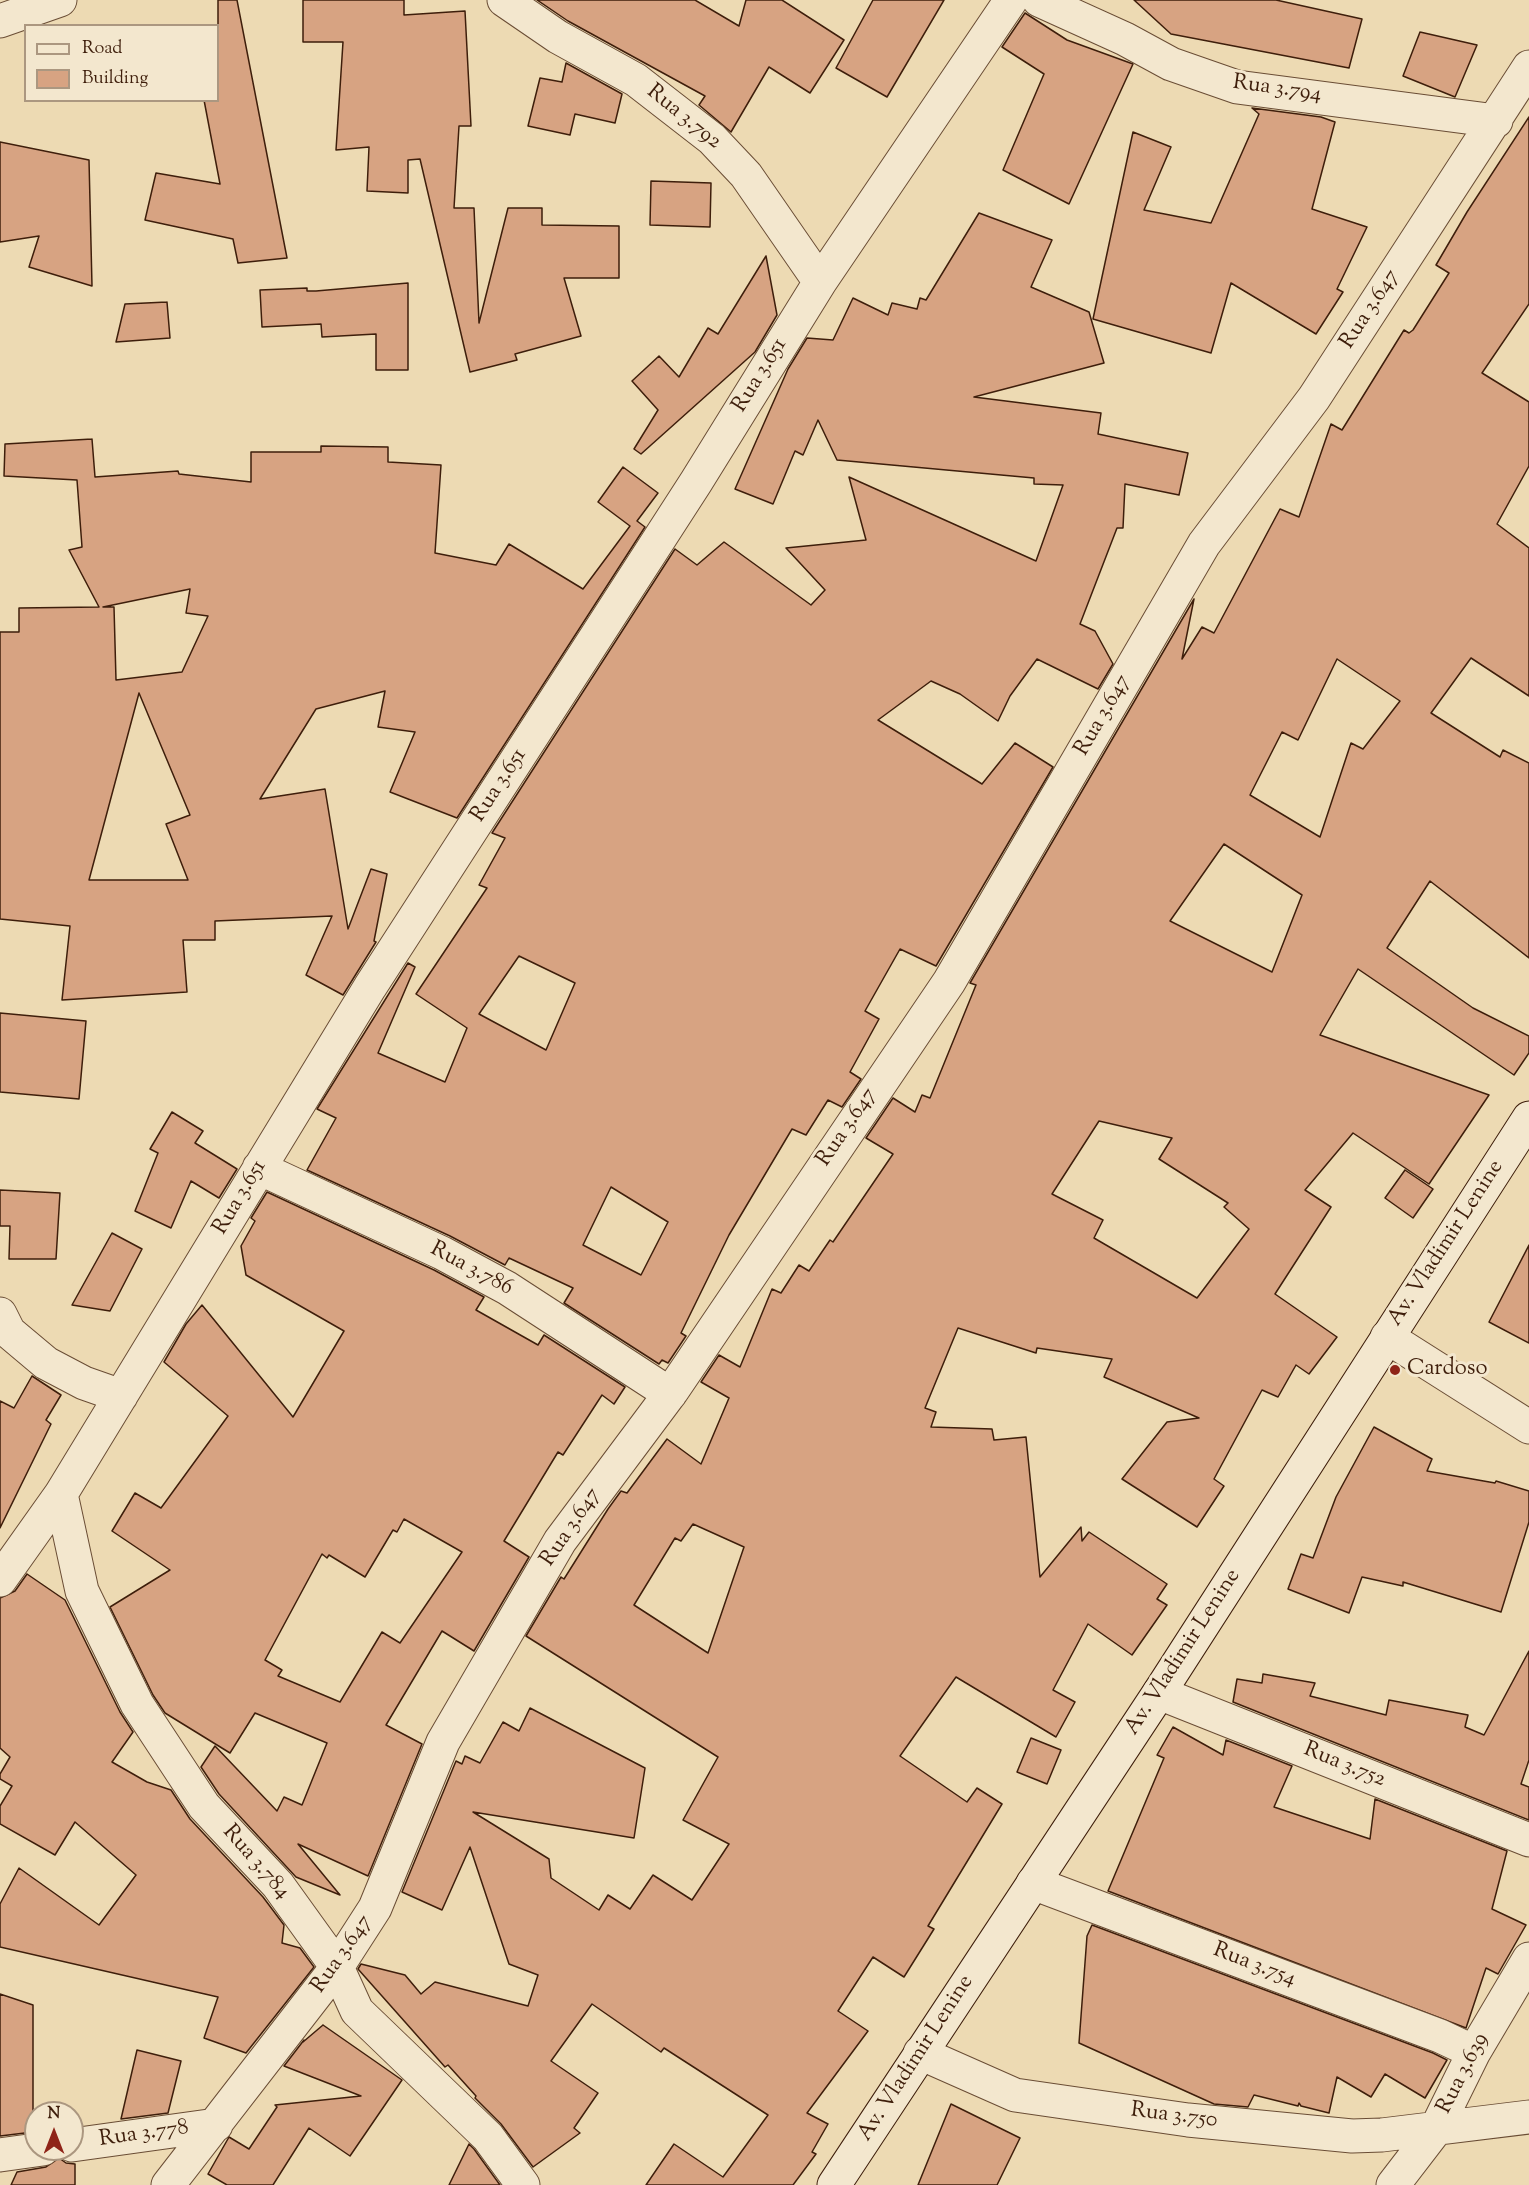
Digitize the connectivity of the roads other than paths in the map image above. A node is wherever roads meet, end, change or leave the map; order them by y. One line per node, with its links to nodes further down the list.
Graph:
1 (60, 0): 5 (street)
2 (504, 0): 8 (street, Rua 3.792)
3 (1011, 0): 8 (street, Rua 3.651)
4 (1039, 0): 7 (street, Rua 3.794)
5 (0, 21)
6 (1529, 67): 7 (street, Rua 3.647)
7 (1496, 121): 13 (street, Rua 3.647)
8 (820, 282): 10 (street, Rua 3.651)
9 (1527, 1124): 12 (street, Av. Vladimir Lenine)
10 (259, 1168): 13 (street, Rua 3.786); 14 (street, Rua 3.651)
11 (0, 1314): 14 (street)
12 (1387, 1337): 15 (street); 18 (street, Av. Vladimir Lenine)
13 (670, 1394): 22 (street, Rua 3.647)
14 (121, 1396): 16 (street, Rua 3.651)
15 (1529, 1427)
16 (61, 1494): 17 (street, Rua 3.651); 22 (street, Rua 3.784)
17 (0, 1580)
18 (1159, 1693): 19 (street, Rua 3.752); 20 (street, Av. Vladimir Lenine)
19 (1529, 1840)
20 (1033, 1882): 23 (street, Rua 3.754); 24 (street, Av. Vladimir Lenine)
21 (1529, 1959): 23 (street, Rua 3.639)
22 (337, 1967): 26 (street, Rua 3.647); 33 (street, Rua 3.784)
23 (1474, 2052): 27 (street, Rua 3.639)
24 (920, 2053): 27 (street, Rua 3.750); 34 (street, Av. Vladimir Lenine)
25 (1529, 2117): 27 (street, Rua 3.750)
26 (216, 2125): 28 (street, Rua 3.778); 32 (street, Rua 3.647)
27 (1436, 2129): 31 (street, Rua 3.639)
28 (84, 2143)
29 (24, 2152): 30 (street)
30 (0, 2155)
31 (1400, 2181)
32 (168, 2185)
33 (523, 2185)
34 (834, 2185)

